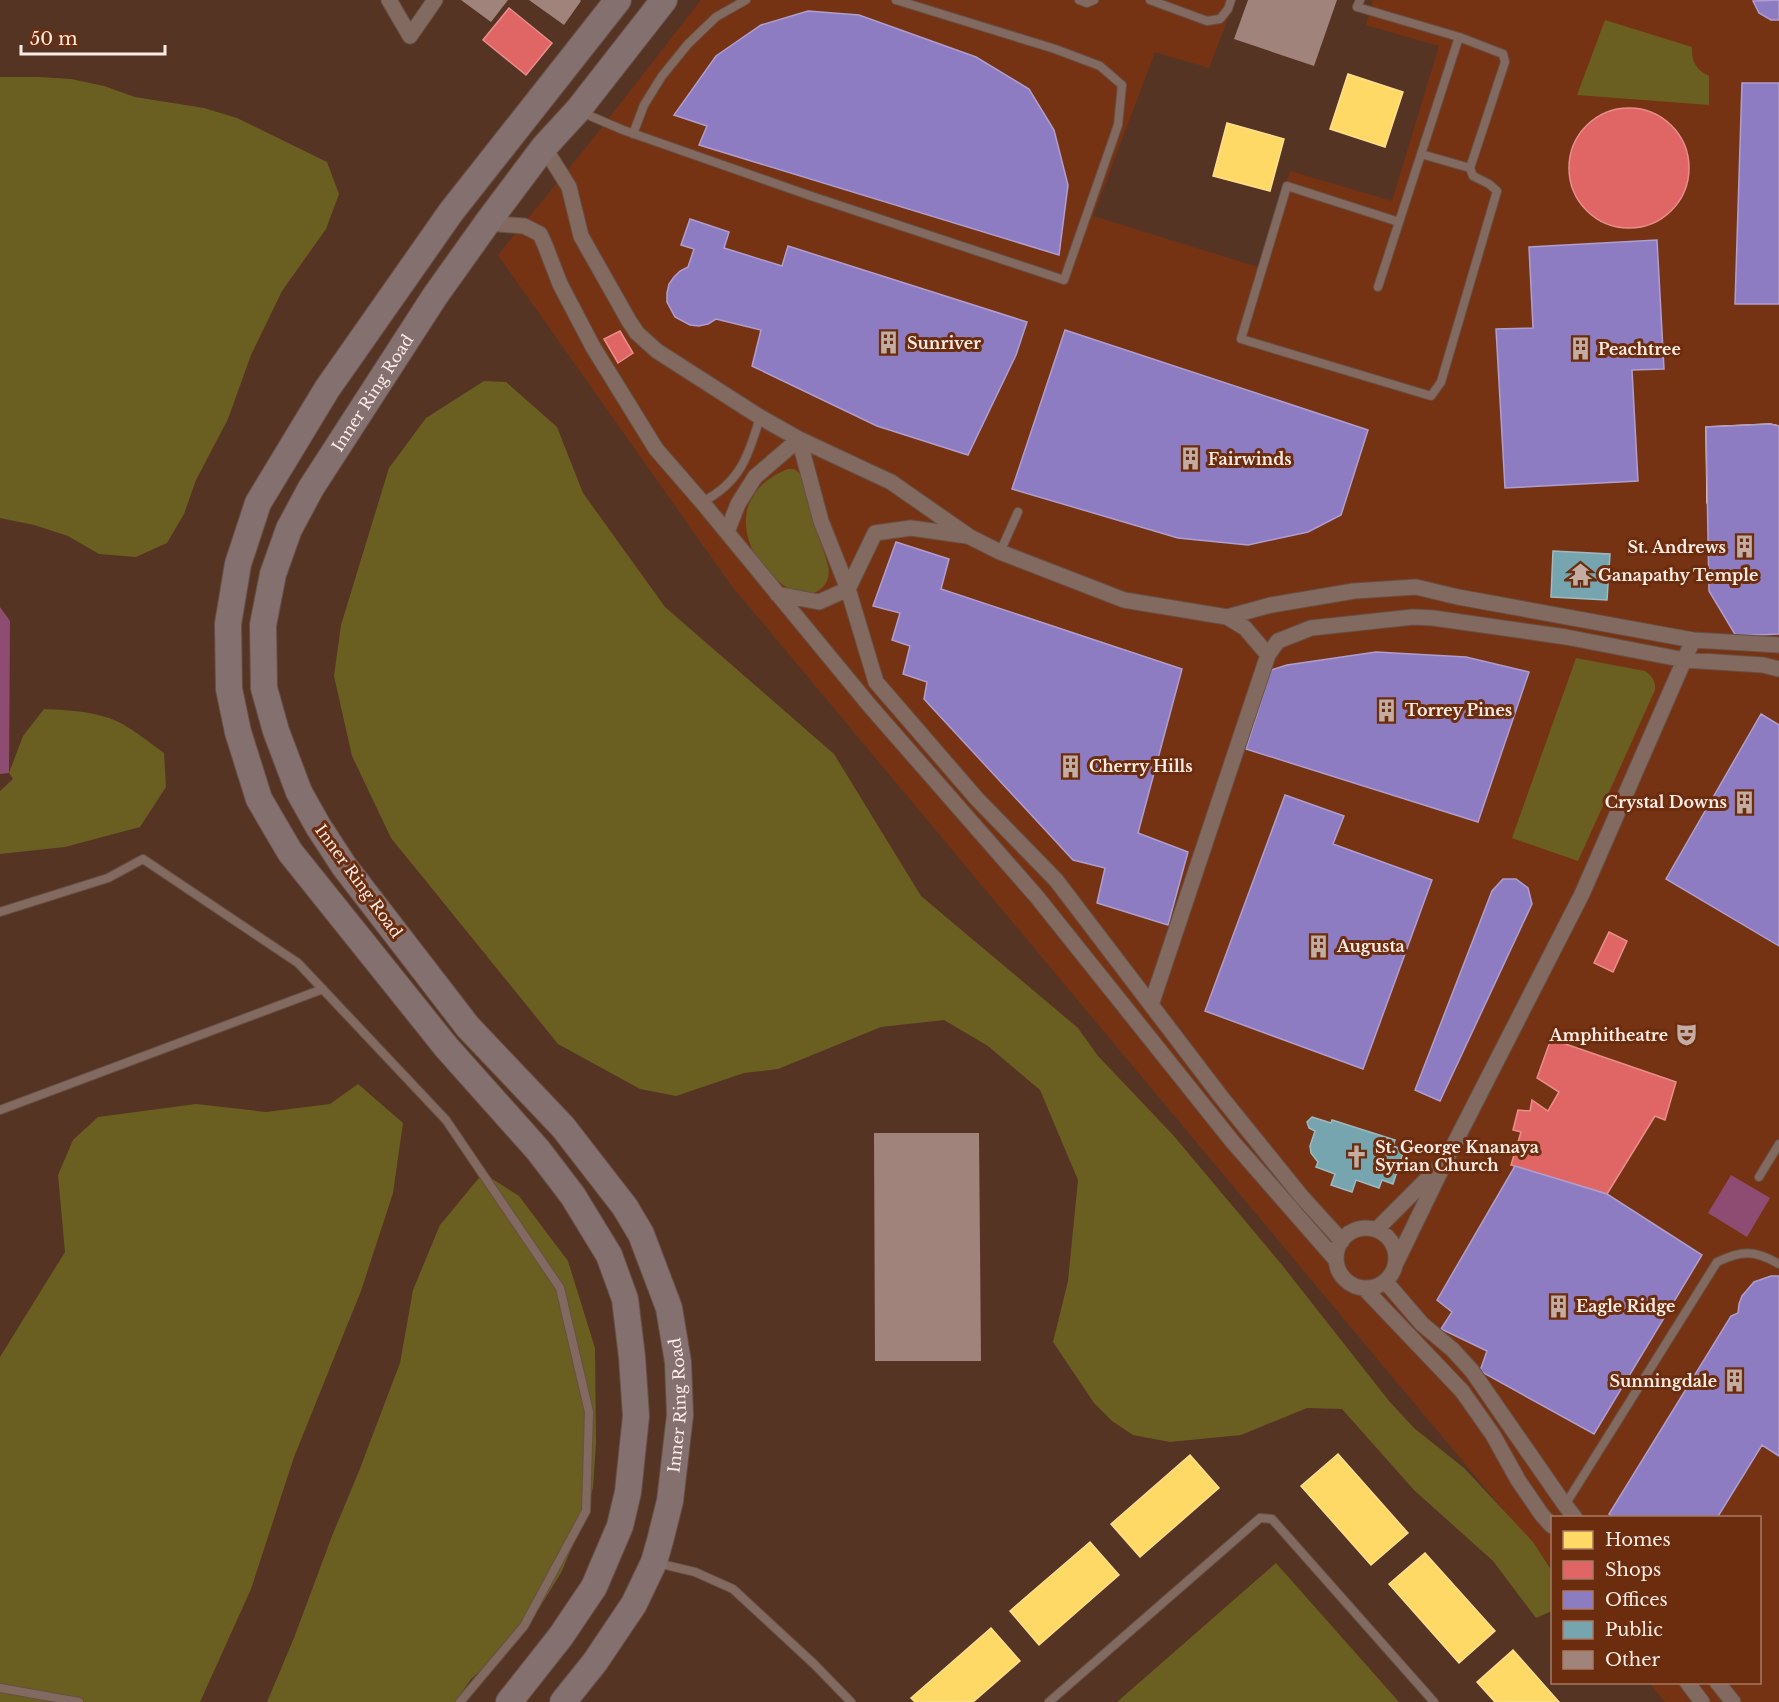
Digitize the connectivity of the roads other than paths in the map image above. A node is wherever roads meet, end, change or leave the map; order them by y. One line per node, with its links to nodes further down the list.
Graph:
1 (389, 0): 2 (street)
2 (435, 0)
3 (618, 0): 59 (main road, Inner Ring Road)
4 (664, 0): 13 (main road, Inner Ring Road)
5 (746, 0): 14 (lane)
6 (896, 0): 14 (lane)
7 (1079, 0): 8 (lane)
8 (1094, 0)
9 (1150, 0): 10 (lane)
10 (1231, 0)
11 (1360, 0): 12 (lane)
12 (1459, 37): 16 (lane); 17 (lane)
13 (578, 110): 14 (lane); 15 (main road, Inner Ring Road)
14 (633, 134)
15 (544, 147): 19 (main road, Inner Ring Road); 21 (street)
16 (1421, 154): 17 (lane); 18 (lane)
17 (1470, 168): 18 (lane)
18 (1399, 222): 20 (lane)
19 (487, 224): 23 (street); 53 (main road, Inner Ring Road)
20 (1378, 287)
21 (760, 417): 22 (street); 23 (lane)
22 (799, 439): 25 (street); 26 (street); 28 (street)
23 (702, 501): 25 (street)
24 (1018, 512): 27 (lane)
25 (726, 532): 29 (street)
26 (970, 537): 27 (street); 28 (street)
27 (1000, 552): 30 (street)
28 (848, 589): 29 (street); 38 (street)
29 (777, 594): 45 (street)
30 (1227, 616): 31 (street); 33 (street)
31 (1693, 640): 32 (street); 34 (street)
32 (1779, 645)
33 (1268, 655): 34 (street); 38 (street)
34 (1685, 660): 35 (street); 41 (street)
35 (1779, 669)
36 (0, 912): 37 (lane)
37 (322, 989): 39 (lane); 58 (lane)
38 (1151, 1005): 44 (street)
39 (0, 1110)
40 (1779, 1144): 42 (lane)
41 (1446, 1160): 43 (street); 46 (street)
42 (1759, 1177)
43 (1376, 1230): 44 (street); 46 (street)
44 (1342, 1241): 45 (street)
45 (1336, 1260): 49 (street)
46 (1396, 1263): 48 (street)
47 (1779, 1264): 50 (lane)
48 (1385, 1281): 49 (street); 50 (street)
49 (1364, 1288): 52 (street)
50 (1565, 1505): 51 (street)
51 (1573, 1516)
52 (1551, 1525)
53 (654, 1562): 60 (main road, Inner Ring Road); 61 (lane)
54 (1687, 1684): 64 (street)
55 (1719, 1684): 65 (street)
56 (0, 1688): 57 (lane)
57 (79, 1702)
58 (460, 1702)
59 (509, 1702)
60 (563, 1702)
61 (851, 1702)
62 (1049, 1702): 63 (lane)
63 (1434, 1702)
64 (1702, 1702)
65 (1733, 1702)

